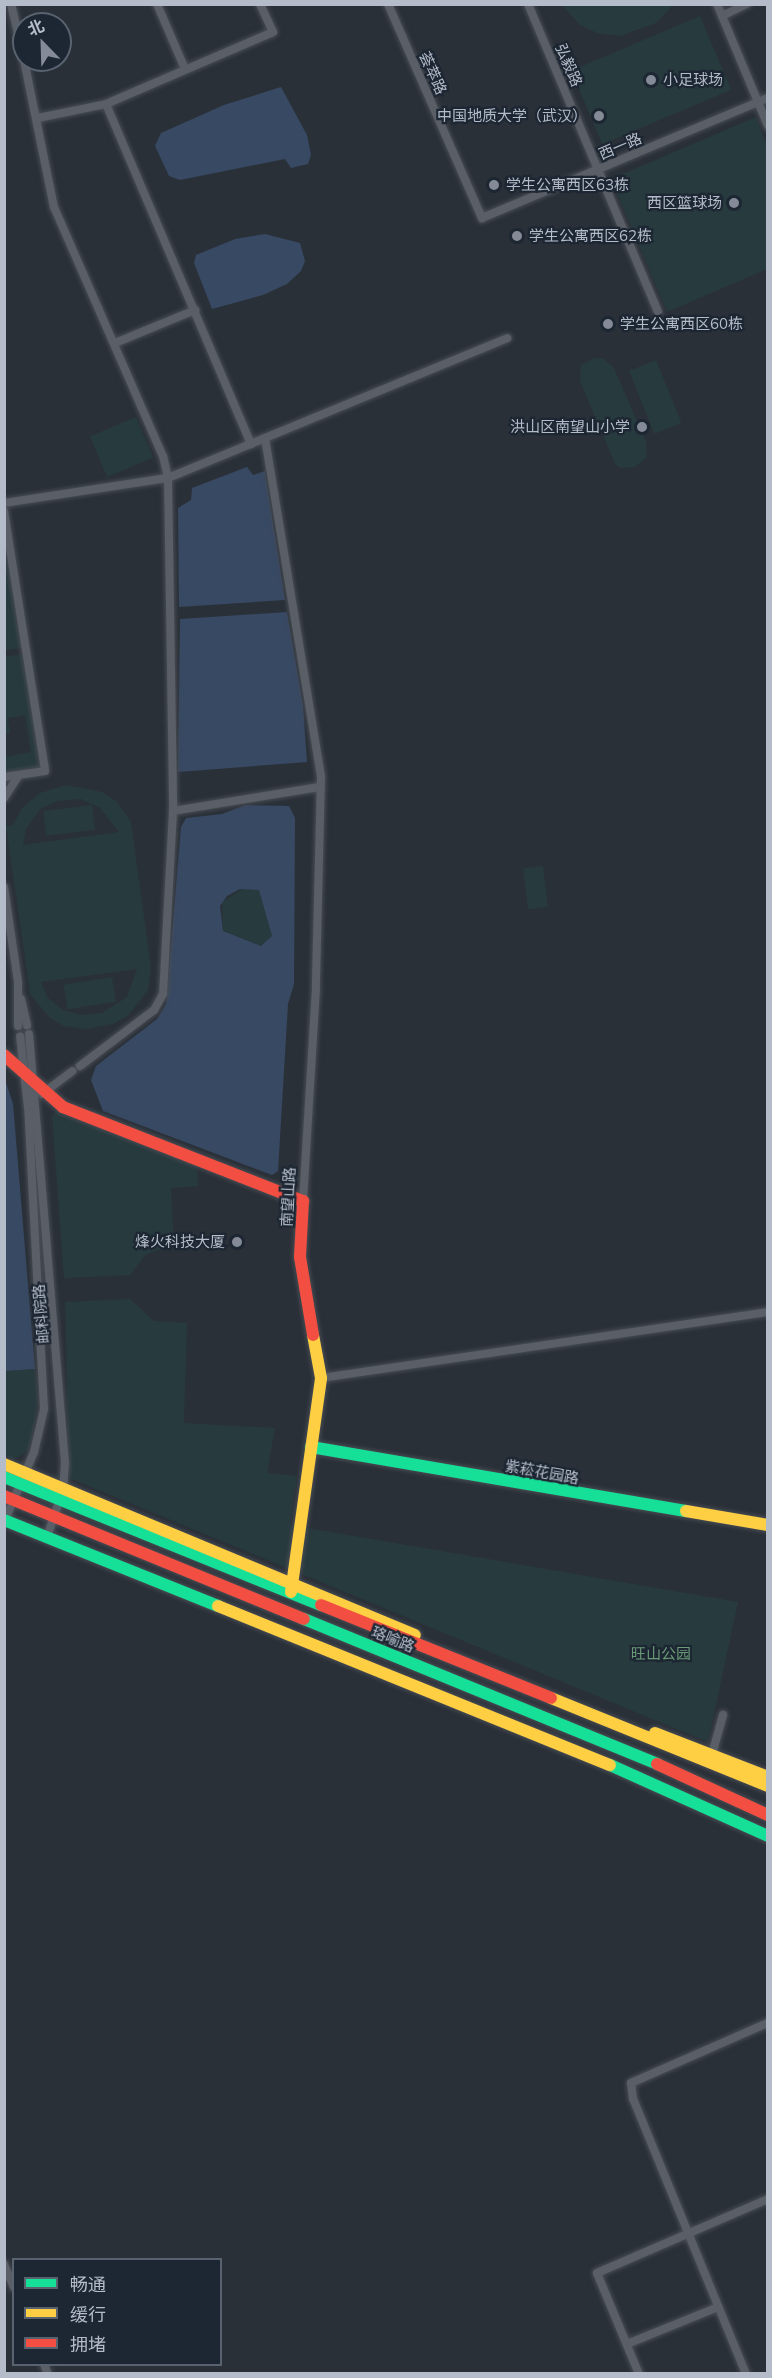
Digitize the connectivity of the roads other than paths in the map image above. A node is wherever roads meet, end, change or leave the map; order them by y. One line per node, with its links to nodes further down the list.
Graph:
1 (157, 4): 8 (street)
2 (260, 4): 8 (street)
3 (388, 4): 16 (street, 荟萃路)
4 (528, 4): 15 (street, 弘毅路)
5 (717, 4): 7 (street)
6 (747, 4): 7 (street)
7 (722, 16): 11 (street)
8 (185, 69): 12 (street)
9 (27, 72): 13 (street)
10 (768, 98): 11 (street, 西一路)
11 (758, 102): 14 (street); 15 (street, 西一路)
12 (106, 104): 13 (street); 17 (street)
13 (38, 118): 20 (street)
14 (768, 126)
15 (598, 170): 16 (street, 西一路); 18 (street, 弘毅路)
16 (482, 218)
17 (195, 310): 20 (street); 22 (street)
18 (658, 312)
19 (507, 338): 21 (street)
20 (115, 343): 23 (street)
21 (265, 438): 22 (street); 29 (street, 南望山路)
22 (251, 444): 23 (street)
23 (168, 478): 24 (street); 31 (street)
24 (4, 502)
25 (4, 511): 26 (street)
26 (7, 540): 27 (street)
27 (18, 775): 28 (street); 30 (street)
28 (4, 777)
29 (320, 787): 31 (street); 38 (street, 南望山路)
30 (4, 798)
31 (173, 811): 36 (street)
32 (4, 888): 33 (street)
33 (24, 1030): 35 (street); 36 (street, 邮科院路)
34 (4, 1055): 35 (main road)
35 (24, 1075): 36 (main road); 37 (street)
36 (39, 1092): 37 (street); 38 (main road); 45 (street, 邮科院路)
37 (27, 1100): 44 (street)
38 (303, 1201): 40 (main road, 南望山路)
39 (768, 1312): 40 (street)
40 (321, 1378): 41 (main road, 南望山路)
41 (311, 1447): 49 (main road, 紫菘花园路); 51 (main road, 南望山路)
42 (4, 1464): 44 (main road)
43 (4, 1477): 44 (main road, 珞喻路)
44 (23, 1478): 45 (main road, 珞喻路); 46 (street)
45 (61, 1495): 47 (street, 邮科院路); 51 (main road, 珞喻路)
46 (9, 1498): 47 (main road, 珞喻路); 48 (street)
47 (54, 1516): 50 (street, 邮科院路); 55 (main road, 珞喻路)
48 (5, 1520): 50 (main road)
49 (768, 1525)
50 (46, 1537): 56 (main road)
51 (291, 1589): 53 (main road, 珞喻路)
52 (723, 1715): 53 (street)
53 (711, 1759): 54 (main road, 珞喻路)
54 (767, 1784)
55 (766, 1813)
56 (768, 1836)
57 (768, 2023): 59 (street)
58 (768, 2199): 59 (street)
59 (687, 2234): 62 (street); 63 (street)
60 (4, 2264): 61 (street)
61 (12, 2282)
62 (718, 2307): 63 (street); 65 (street)
63 (627, 2344): 64 (street)
64 (639, 2373)
65 (746, 2373)

